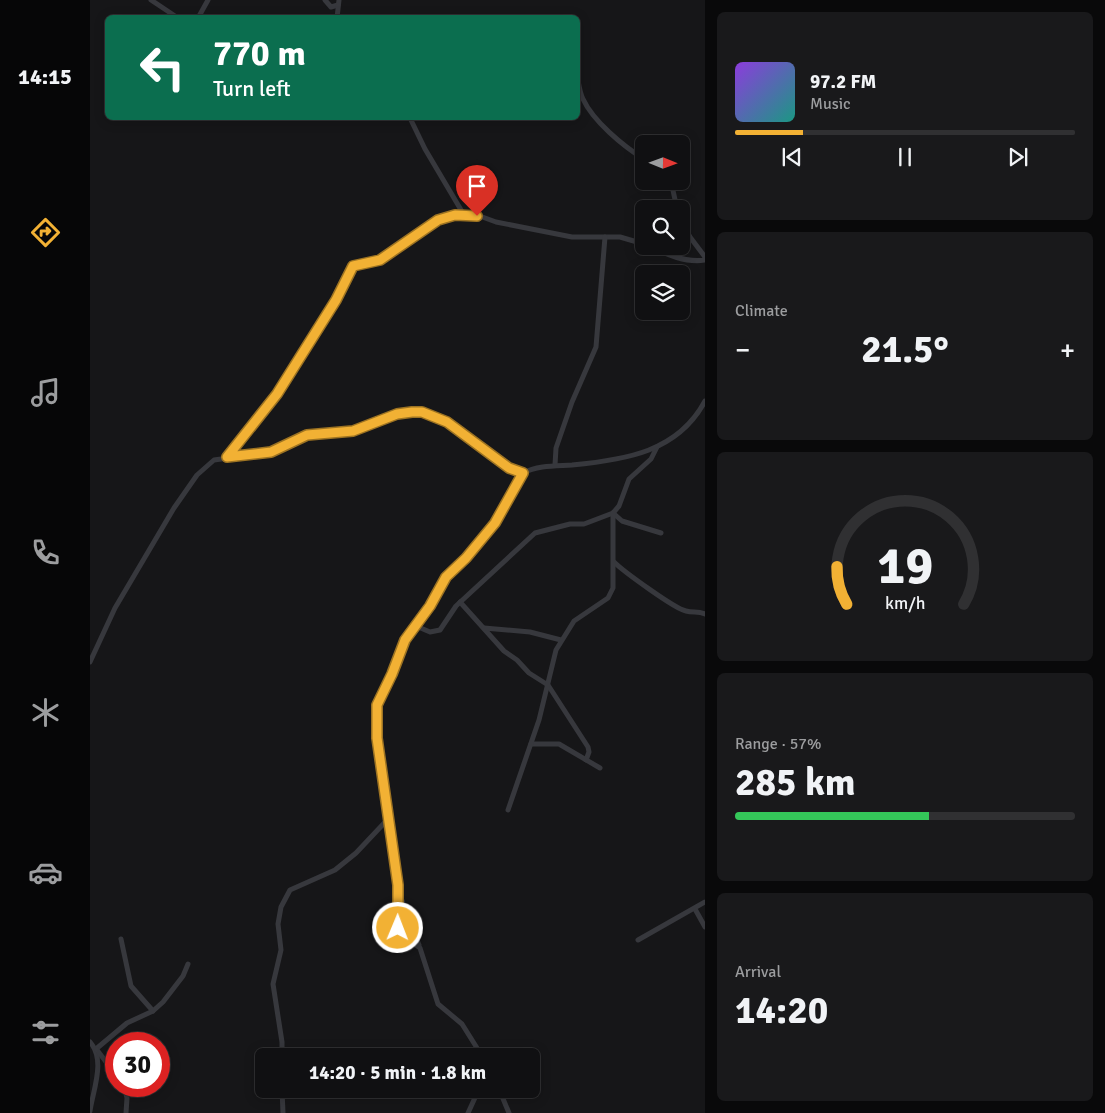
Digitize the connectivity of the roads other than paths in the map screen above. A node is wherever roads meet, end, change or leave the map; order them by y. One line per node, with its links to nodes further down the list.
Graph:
1 (151, 0): 5 (street)
2 (208, 0): 6 (street)
3 (325, 0): 4 (street)
4 (339, 3)
5 (174, 15)
6 (200, 15)
7 (580, 86): 9 (street)
8 (411, 120): 10 (street)
9 (635, 153)
10 (464, 215): 11 (street); 18 (street)
11 (606, 237): 13 (street); 19 (street)
12 (690, 237): 15 (street)
13 (635, 242)
14 (672, 255): 15 (street)
15 (705, 258)
16 (705, 400): 17 (street)
17 (657, 447): 19 (street); 21 (street)
18 (227, 457): 20 (street); 29 (street)
19 (555, 465): 20 (street)
20 (523, 473): 26 (street)
21 (613, 513): 22 (street); 23 (street); 24 (street)
22 (661, 532)
23 (614, 562): 25 (street); 28 (street)
24 (460, 602): 26 (street); 27 (street)
25 (705, 614)
26 (416, 626): 35 (street)
27 (484, 628): 28 (street); 30 (street)
28 (561, 640): 30 (street)
29 (90, 662)
30 (548, 685): 31 (street); 32 (street)
31 (531, 744): 32 (street); 34 (street)
32 (586, 760): 33 (street)
33 (600, 768)
34 (508, 810)
35 (388, 819): 36 (street); 46 (street)
36 (399, 892): 42 (street); 42 (street)
37 (705, 902): 38 (street)
38 (695, 909): 39 (street); 41 (street)
39 (705, 927)
40 (121, 939): 44 (street)
41 (638, 940)
42 (420, 948): 47 (street)
43 (188, 964): 44 (street)
44 (153, 1011): 48 (street)
45 (90, 1042): 48 (street)
46 (282, 1048)
47 (477, 1048)
48 (96, 1049): 49 (street); 54 (street)
49 (105, 1060)
50 (128, 1097): 55 (street)
51 (282, 1098): 56 (street)
52 (475, 1098): 57 (street)
53 (503, 1098): 58 (street)
54 (90, 1112)
55 (126, 1113)
56 (283, 1113)
57 (468, 1113)
58 (509, 1113)

